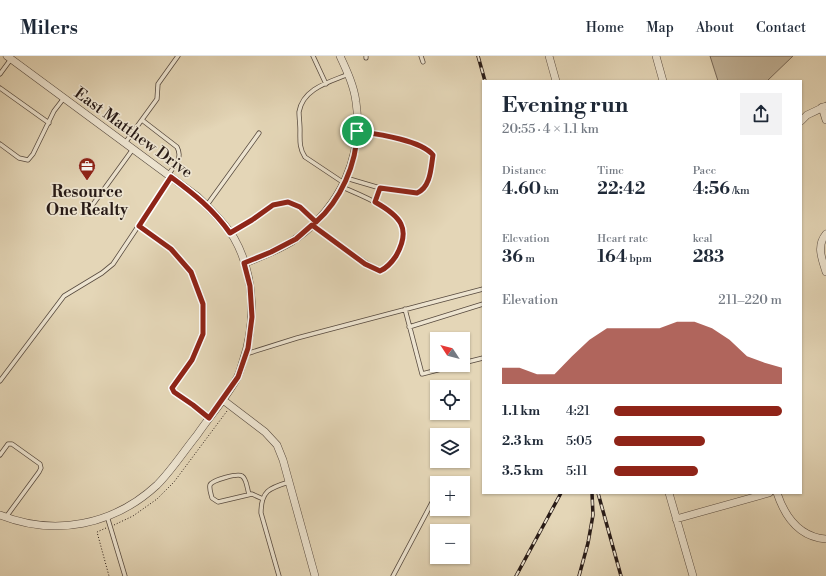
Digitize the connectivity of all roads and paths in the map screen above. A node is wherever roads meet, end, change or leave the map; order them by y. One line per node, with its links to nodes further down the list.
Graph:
1 (178, 56): 17 (lane)
2 (313, 56): 13 (lane)
3 (340, 56): 10 (street)
4 (421, 56): 8 (lane)
5 (549, 56): 11 (street)
6 (656, 56): 12 (street)
7 (9, 57): 9 (lane); 15 (street, East Matthew Drive)
8 (423, 62)
9 (0, 74)
10 (349, 74): 13 (lane); 21 (street)
11 (556, 80)
12 (663, 80)
13 (326, 84): 27 (lane)
14 (0, 88): 20 (lane)
15 (64, 98): 20 (lane); 23 (street, East Matthew Drive)
16 (824, 107): 18 (street); 19 (street)
17 (142, 120): 23 (lane); 26 (lane)
18 (802, 120)
19 (826, 120)
20 (49, 123): 24 (lane)
21 (357, 131): 27 (street); 28 (lane)
22 (259, 133): 30 (lane)
23 (125, 143): 25 (street, East Matthew Drive)
24 (0, 144)
25 (133, 149): 26 (street, East Matthew Drive); 31 (lane)
26 (170, 176): 30 (street, East Matthew Drive); 33 (lane)
27 (344, 183): 28 (lane); 29 (lane); 32 (street)
28 (380, 188): 29 (lane)
29 (375, 202): 32 (lane)
30 (207, 206): 34 (street, East Matthew Drive)
31 (86, 214)
32 (314, 224): 34 (lane); 36 (street)
33 (139, 226): 46 (lane); 48 (lane)
34 (230, 233): 36 (street, East Matthew Drive)
35 (826, 234): 37 (street)
36 (244, 263): 42 (street, East Matthew Drive)
37 (826, 272)
38 (482, 289): 40 (lane)
39 (482, 304): 41 (lane)
40 (404, 309): 41 (lane); 42 (lane)
41 (409, 327): 45 (lane)
42 (246, 354): 47 (street, East Matthew Drive)
43 (482, 358): 44 (lane)
44 (470, 361)
45 (430, 372)
46 (0, 381)
47 (223, 400): 48 (street, East Matthew Drive); 50 (street)
48 (209, 418): 58 (street, East Matthew Drive)
49 (0, 455): 57 (lane)
50 (289, 482): 55 (lane); 63 (street)
51 (248, 494): 51 (lane); 55 (lane)
52 (669, 494): 59 (street)
53 (765, 494): 59 (street)
54 (778, 494): 60 (street)
55 (263, 499): 62 (lane)
56 (430, 506): 64 (lane)
57 (3, 516): 58 (street, East Matthew Drive)
58 (108, 516): 61 (lane)
59 (676, 519): 65 (street)
60 (826, 539)
61 (125, 576)
62 (279, 576)
63 (315, 576)
64 (393, 576)
65 (693, 576)

